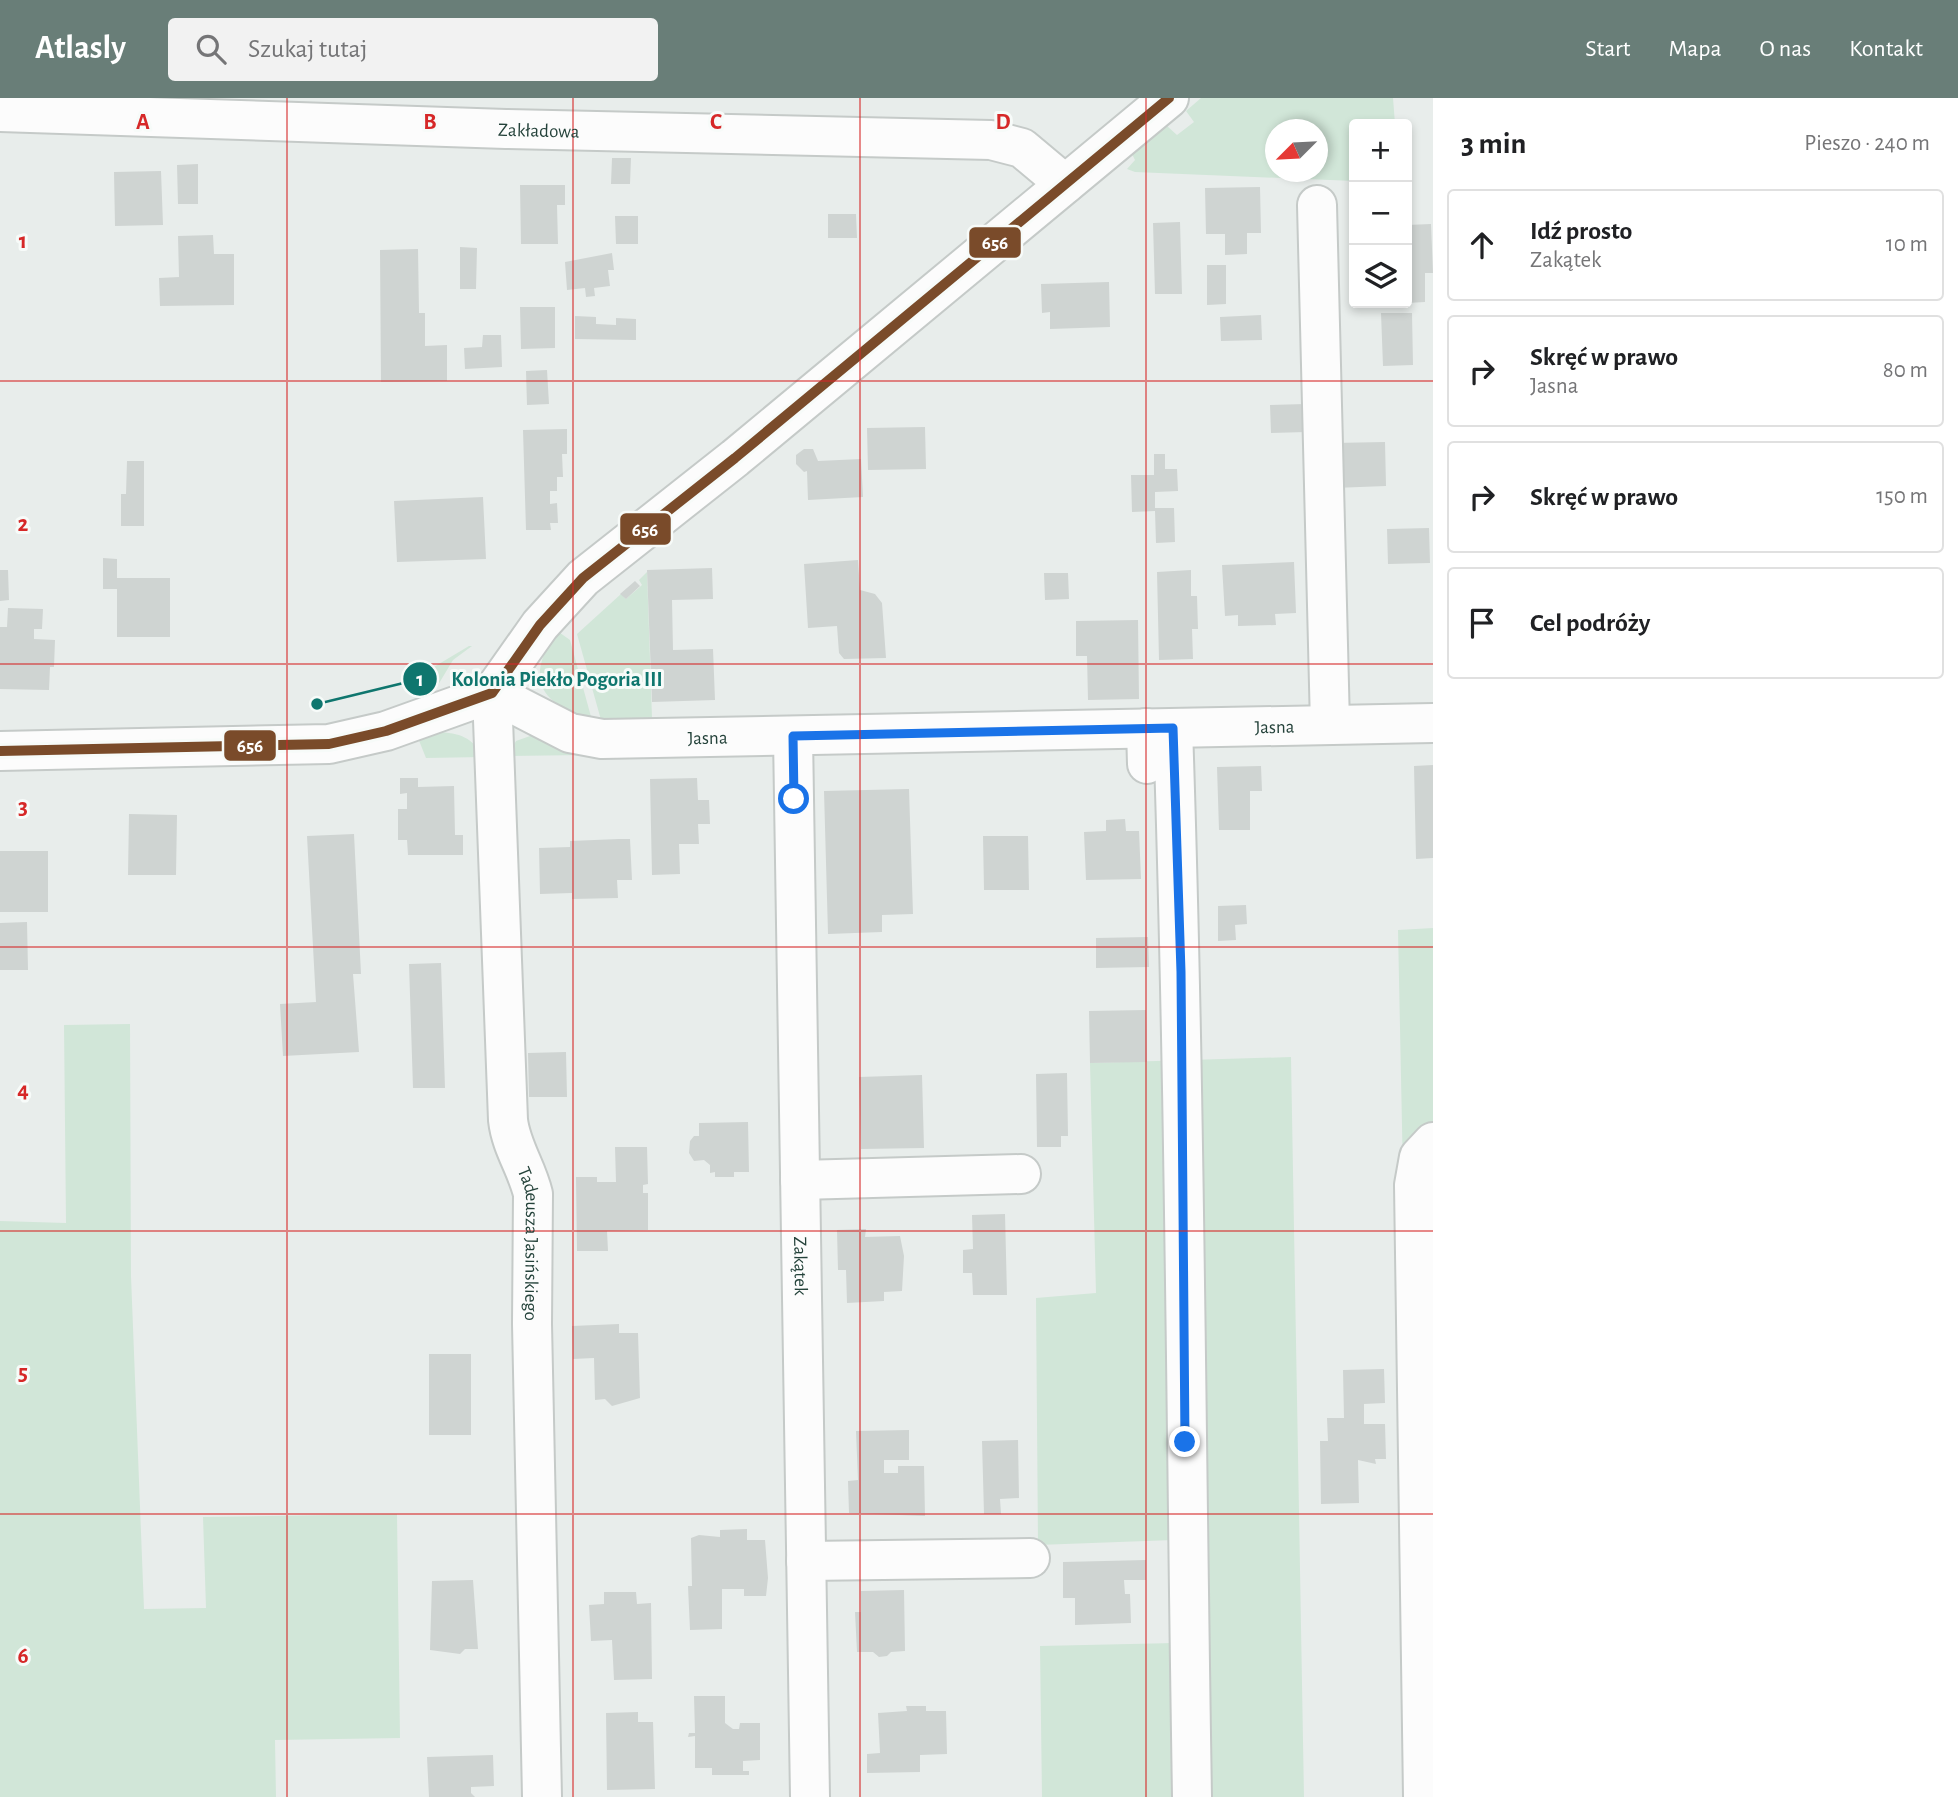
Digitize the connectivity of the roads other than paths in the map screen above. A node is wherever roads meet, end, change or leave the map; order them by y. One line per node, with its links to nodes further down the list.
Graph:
1 (1168, 98): 3 (street)
2 (0, 112): 3 (street, Zakładowa)
3 (1065, 184): 5 (street)
4 (1317, 205): 7 (street)
5 (492, 693): 8 (street, Jasna); 10 (street); 16 (street, Tadeusza Jasińskiego)
6 (1433, 723): 7 (street, Jasna)
7 (1330, 725): 9 (street, Jasna)
8 (793, 736): 9 (street, Jasna); 13 (street, Zakątek)
9 (1155, 740): 18 (street)
10 (0, 751)
11 (1433, 1142): 19 (street)
12 (1021, 1174): 13 (street)
13 (800, 1180): 15 (street, Zakątek)
14 (1031, 1558): 15 (street)
15 (806, 1561): 17 (street, Zakątek)
16 (542, 1797)
17 (810, 1797)
18 (1192, 1797)
19 (1423, 1797)

